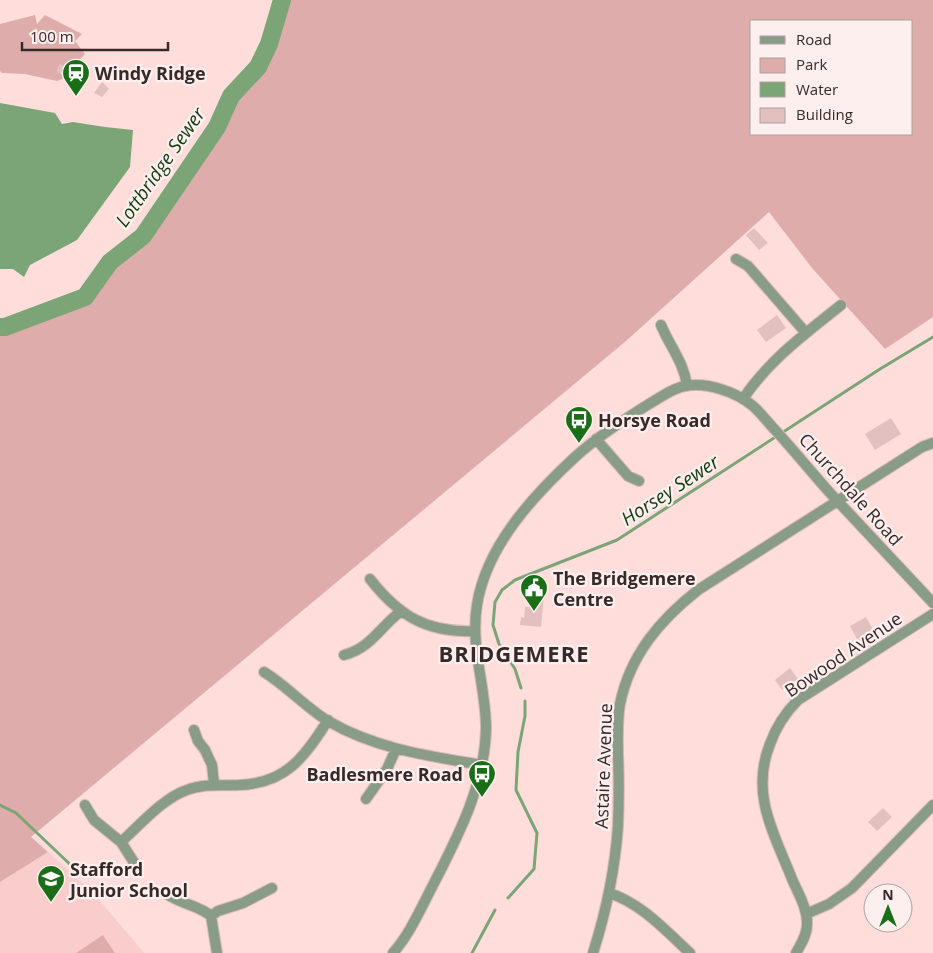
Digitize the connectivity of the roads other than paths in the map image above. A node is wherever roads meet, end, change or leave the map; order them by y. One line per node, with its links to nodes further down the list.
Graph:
1 (736, 259): 4 (street)
2 (841, 305): 4 (street)
3 (661, 325): 5 (street)
4 (806, 333): 6 (street)
5 (687, 386): 6 (street, Churchdale Road); 7 (street)
6 (743, 399): 10 (street, Churchdale Road)
7 (596, 439): 9 (street); 15 (street)
8 (933, 443): 10 (street, Astaire Avenue)
9 (639, 481)
10 (837, 500): 12 (street, Churchdale Road); 30 (street, Astaire Avenue)
11 (370, 579): 13 (street)
12 (933, 603)
13 (400, 612): 15 (street); 16 (street)
14 (933, 614): 31 (street, Bowood Avenue)
15 (475, 631): 21 (street)
16 (344, 655)
17 (264, 672): 18 (street)
18 (328, 720): 20 (street); 22 (street)
19 (194, 730): 22 (street)
20 (396, 749): 21 (street); 23 (street)
21 (482, 765): 34 (street)
22 (214, 784): 26 (street)
23 (366, 800)
24 (85, 805): 26 (street)
25 (933, 805): 31 (street)
26 (121, 842): 27 (street)
27 (135, 864)
28 (272, 888): 32 (street)
29 (164, 892): 32 (street)
30 (609, 893): 35 (street, Astaire Avenue); 36 (street)
31 (806, 914): 37 (street, Bowood Avenue)
32 (211, 916): 33 (street)
33 (218, 953)
34 (393, 953)
35 (593, 953)
36 (690, 953)
37 (796, 953)

